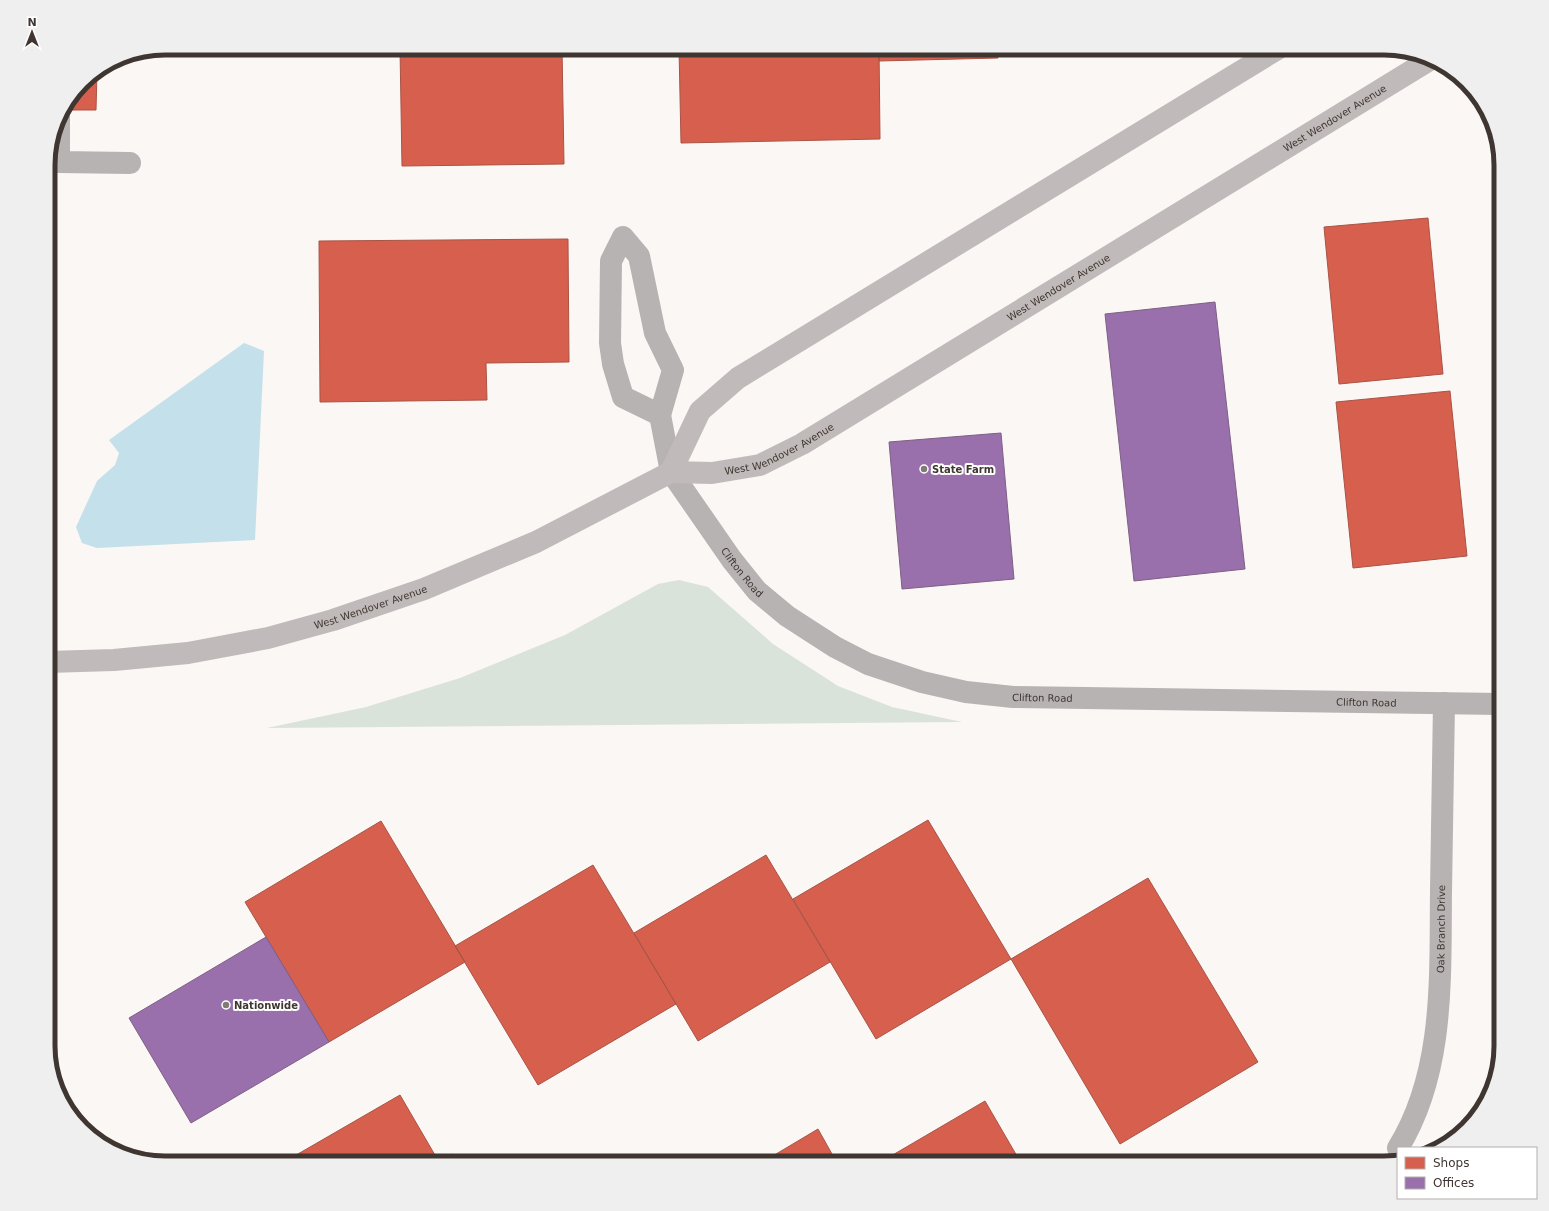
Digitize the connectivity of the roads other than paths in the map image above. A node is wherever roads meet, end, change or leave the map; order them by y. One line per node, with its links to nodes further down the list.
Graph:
1 (1268, 55): 6 (highway)
2 (1425, 63): 6 (highway, West Wendover Avenue)
3 (59, 137): 4 (street)
4 (130, 163)
5 (660, 415): 5 (street); 6 (street)
6 (670, 472): 7 (highway, West Wendover Avenue); 8 (street, Clifton Road)
7 (55, 662)
8 (1444, 703): 9 (street, Clifton Road); 10 (street, Oak Branch Drive)
9 (1494, 704)
10 (1399, 1147)

